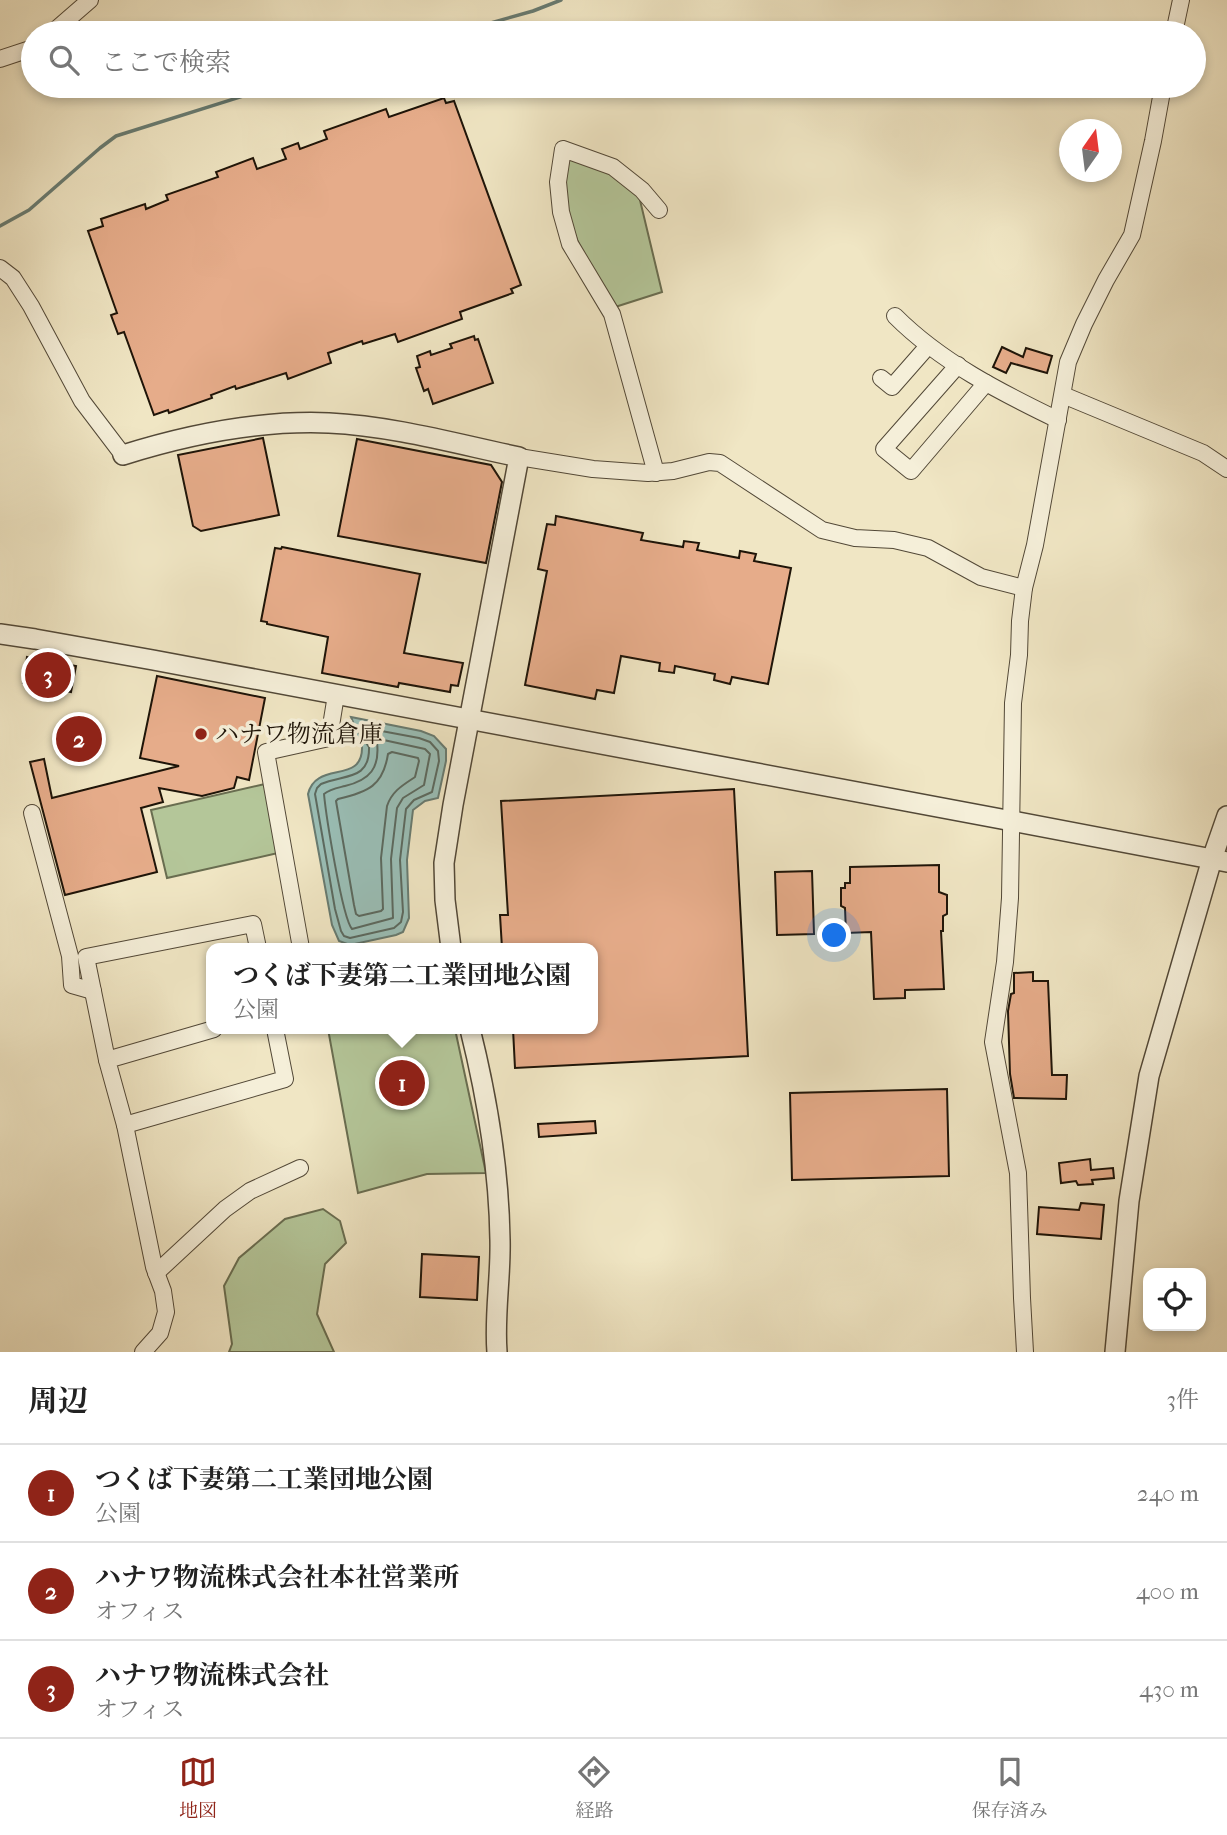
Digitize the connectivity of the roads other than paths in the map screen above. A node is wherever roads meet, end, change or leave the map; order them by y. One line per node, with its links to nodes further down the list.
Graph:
1 (90, 0): 3 (street)
2 (1181, 0): 4 (street)
3 (66, 21)
4 (1177, 21)
5 (21, 52): 6 (street)
6 (0, 58)
7 (1161, 98): 15 (street)
8 (659, 210): 20 (street)
9 (0, 268): 17 (street)
10 (895, 316): 11 (street)
11 (928, 346): 12 (street); 13 (street)
12 (958, 365): 14 (street); 14 (street)
13 (881, 378)
14 (986, 383): 16 (street)
15 (1063, 395): 16 (street); 19 (street)
16 (1058, 419): 21 (street)
17 (124, 455): 18 (street)
18 (519, 457): 20 (street); 24 (street)
19 (1227, 469)
20 (656, 472): 21 (street)
21 (1024, 588): 27 (street)
22 (0, 634): 23 (street)
23 (336, 695): 24 (street); 30 (street)
24 (469, 720): 27 (street); 31 (street)
25 (32, 813): 32 (street)
26 (1227, 816): 28 (street)
27 (1012, 821): 28 (street); 42 (street)
28 (1219, 861): 43 (street)
29 (257, 943): 32 (street)
30 (300, 943)
31 (450, 943)
32 (93, 991): 36 (street)
33 (206, 1031): 36 (street)
34 (276, 1034): 37 (street)
35 (471, 1034): 41 (street)
36 (107, 1060): 37 (street)
37 (125, 1125): 39 (street)
38 (300, 1168): 39 (street)
39 (156, 1273): 40 (street)
40 (143, 1352)
41 (497, 1352)
42 (1025, 1352)
43 (1115, 1352)

